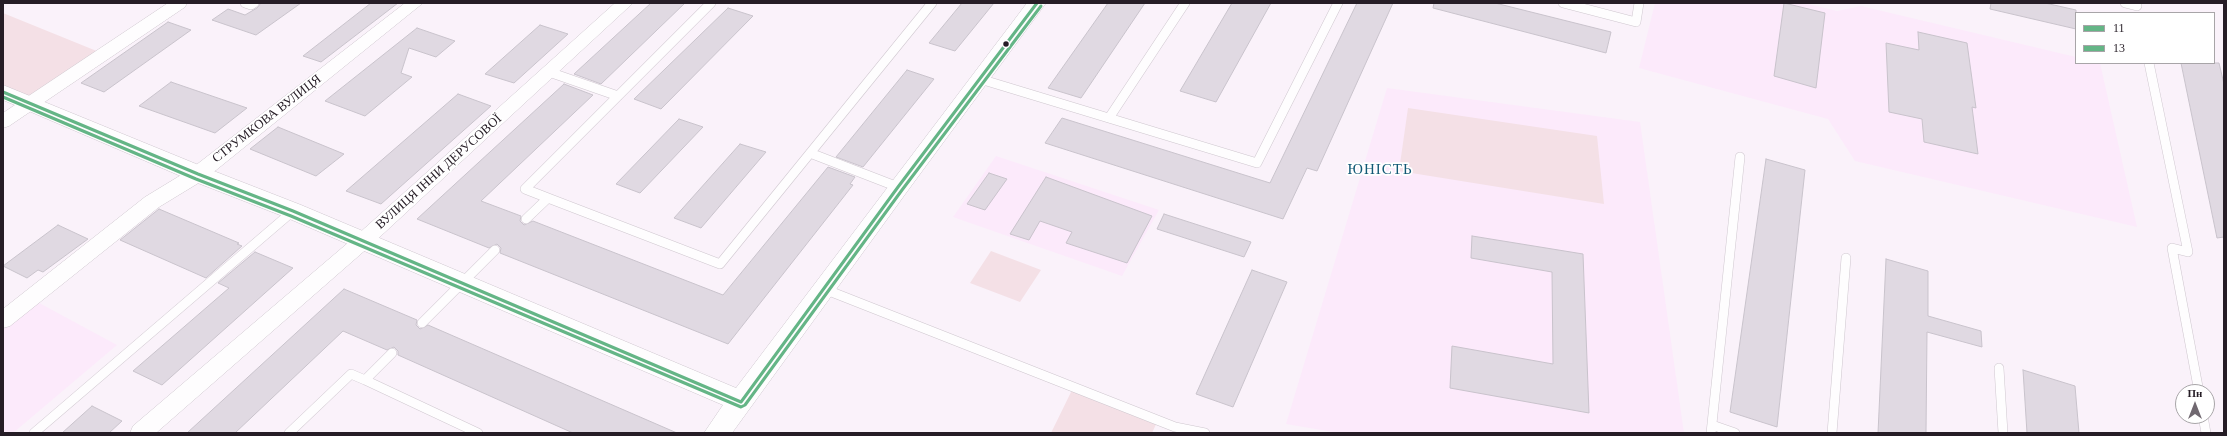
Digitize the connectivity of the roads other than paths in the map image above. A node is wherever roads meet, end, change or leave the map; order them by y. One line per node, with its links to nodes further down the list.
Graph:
1 (180, 3): 20 (street)
2 (244, 3): 3 (lane)
3 (254, 3)
4 (415, 3): 25 (street, СТРУМКОВА ВУЛИЦЯ)
5 (625, 3): 16 (street, ВУЛИЦЯ ІННИ ДЕРУСОВОЇ)
6 (711, 3): 19 (lane)
7 (932, 3): 23 (lane)
8 (1037, 3): 17 (street)
9 (1185, 3): 21 (lane)
10 (1338, 3): 21 (lane)
11 (1563, 3): 12 (lane)
12 (1639, 3)
13 (2125, 3): 14 (lane)
14 (2138, 7)
15 (2149, 64): 40 (lane)
16 (549, 72): 19 (lane); 30 (street, ВУЛИЦЯ ІННИ ДЕРУСОВОЇ)
17 (980, 79): 21 (lane); 26 (street)
18 (3, 92): 20 (street)
19 (618, 96): 27 (lane)
20 (31, 104): 22 (street); 25 (street)
21 (1109, 118)
22 (3, 122)
23 (810, 153): 26 (lane); 27 (lane)
24 (1740, 158): 43 (lane)
25 (198, 174): 28 (street); 35 (street, СТРУМКОВА ВУЛИЦЯ)
26 (898, 187): 34 (street)
27 (548, 198): 29 (lane)
28 (293, 211): 30 (street); 44 (lane)
29 (526, 219)
30 (363, 241): 33 (street); 45 (street, ВУЛИЦЯ ІННИ ДЕРУСОВОЇ)
31 (495, 250): 33 (lane)
32 (1846, 258): 52 (lane)
33 (462, 283): 36 (lane); 41 (street)
34 (824, 289): 41 (street); 42 (lane)
35 (3, 320)
36 (422, 323)
37 (392, 352): 39 (lane)
38 (1999, 368): 53 (lane)
39 (364, 380): 46 (lane); 47 (lane)
40 (2198, 384)
41 (741, 402): 48 (street)
42 (1175, 427): 49 (lane); 50 (lane)
43 (1712, 429): 51 (lane)
44 (34, 433)
45 (141, 433)
46 (289, 433)
47 (478, 433)
48 (717, 433)
49 (1190, 433)
50 (1205, 433)
51 (1735, 433)
52 (1832, 433)
53 (2003, 433)

